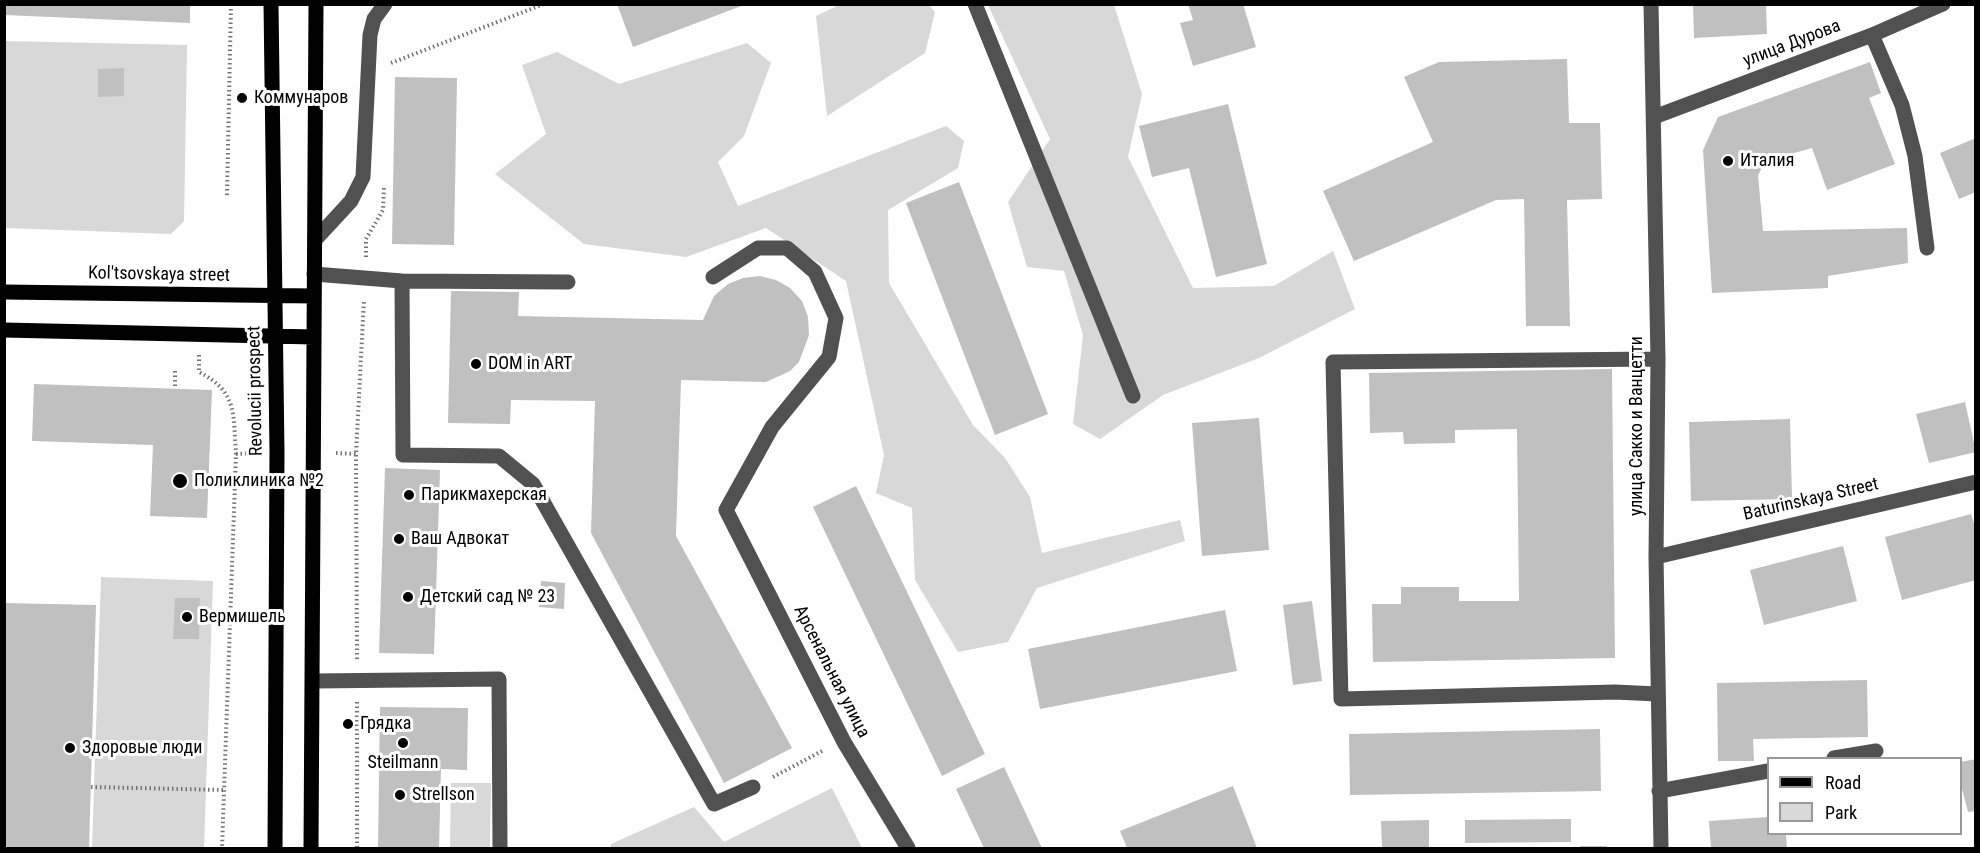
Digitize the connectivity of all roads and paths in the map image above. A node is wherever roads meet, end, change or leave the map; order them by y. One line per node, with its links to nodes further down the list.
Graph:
1 (231, 4): 10 (path)
2 (271, 4): 18 (main road, Revolucii prospect)
3 (316, 4): 11 (main road)
4 (385, 4): 11 (street)
5 (975, 4): 27 (street)
6 (1651, 4): 9 (street, улица Сакко и Ванцетти)
7 (1943, 4): 8 (street, улица Дурова)
8 (1872, 34): 9 (street, улица Дурова); 12 (street)
9 (1654, 117): 24 (street, улица Сакко и Ванцетти)
10 (227, 195)
11 (315, 240): 13 (main road)
12 (1927, 248)
13 (314, 274): 15 (street); 19 (main road)
14 (713, 277): 32 (street, Арсенальная улица)
15 (402, 281): 16 (street); 37 (street)
16 (568, 282)
17 (4, 292): 18 (main road, Kol'tsovskaya street)
18 (273, 295): 19 (main road, Kol'tsovskaya street); 22 (main road, Revolucii prospect)
19 (314, 296): 23 (main road)
20 (4, 330): 21 (main road)
21 (198, 336): 22 (main road); 38 (path)
22 (274, 337): 23 (main road); 41 (main road, Revolucii prospect)
23 (314, 337): 30 (main road)
24 (1658, 359): 29 (street, улица Сакко и Ванцетти); 31 (street)
25 (175, 371): 26 (path)
26 (175, 389)
27 (1133, 396)
28 (1976, 482): 29 (street, Baturinskaya Street)
29 (1656, 557): 31 (street, улица Сакко и Ванцетти)
30 (314, 681): 42 (main road); 43 (street)
31 (1657, 694): 39 (street, улица Сакко и Ванцетти)
32 (844, 742): 37 (path); 44 (street, Арсенальная улица)
33 (1876, 751): 34 (street)
34 (1844, 757)
35 (1767, 771): 39 (street)
36 (91, 787): 38 (path)
37 (753, 787)
38 (224, 790): 40 (path)
39 (1659, 791): 45 (street, улица Сакко и Ванцетти)
40 (222, 849)
41 (275, 849)
42 (311, 849)
43 (500, 849)
44 (908, 849)
45 (1660, 849)

